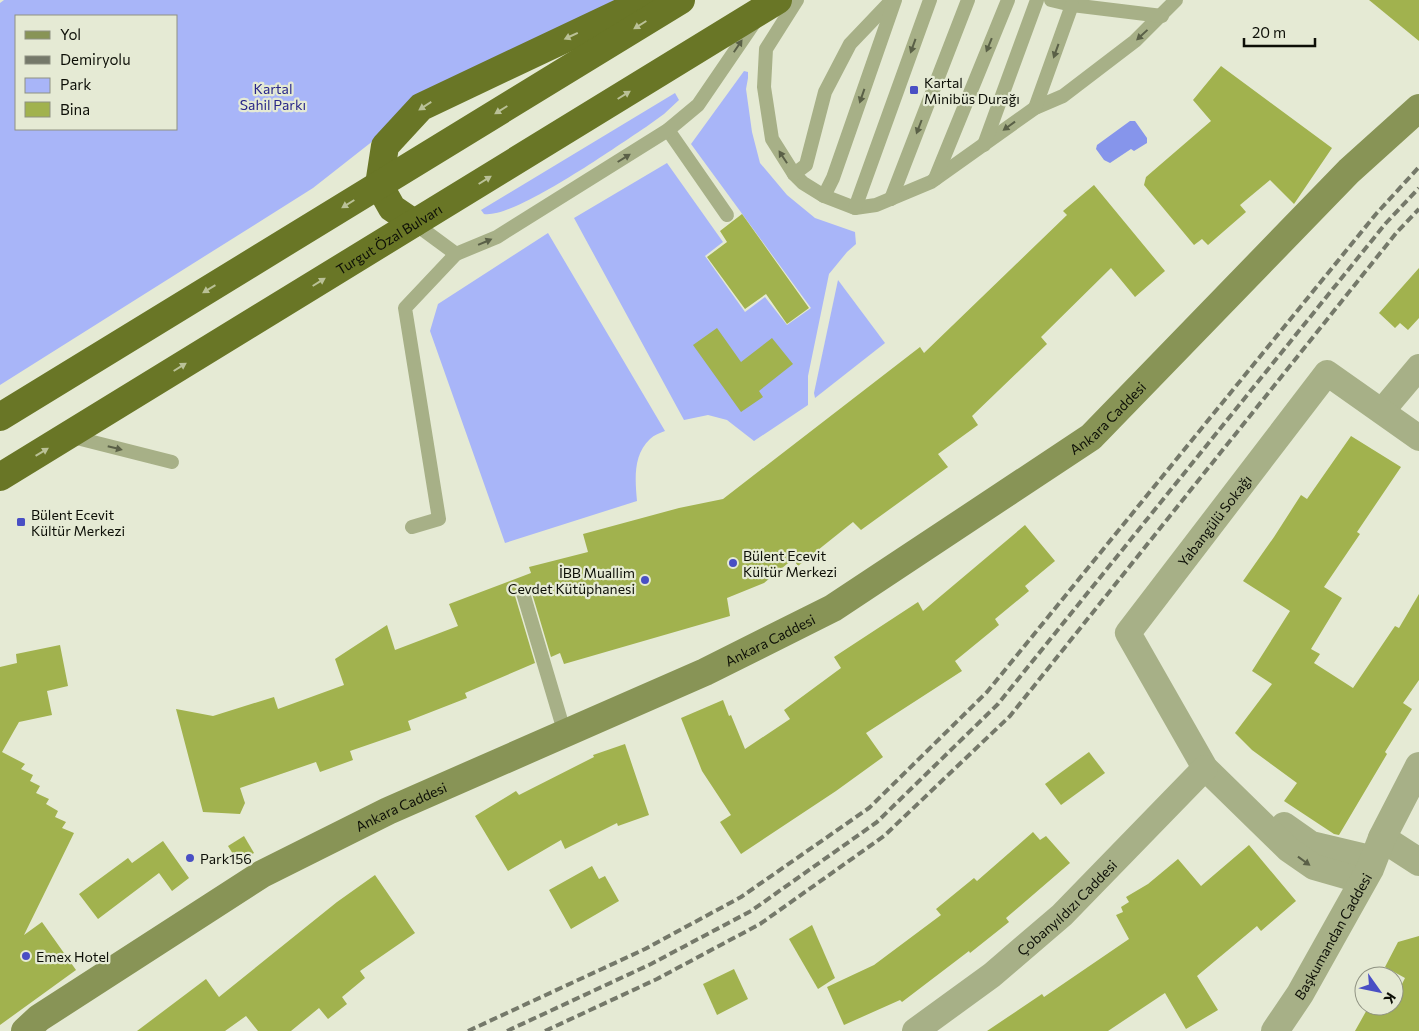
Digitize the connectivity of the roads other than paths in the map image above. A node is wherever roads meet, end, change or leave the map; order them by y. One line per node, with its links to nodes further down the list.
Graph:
1 (647, 0): 20 (highway, one-way to 20)
2 (681, 0): 20 (highway, one-way to 20)
3 (797, 0): 18 (lane, one-way to 3)
4 (894, 0): 18 (lane); 21 (lane, one-way to 21)
5 (930, 0): 23 (lane, one-way to 23)
6 (968, 0): 22 (lane, one-way to 22)
7 (1008, 0): 19 (lane, one-way to 19)
8 (1037, 0): 17 (lane)
9 (1051, 0): 12 (lane)
10 (1176, 0): 13 (lane)
11 (770, 5): 16 (lane, one-way to 11); 25 (highway, Turgut Özal Bulvarı, one-way to 11)
12 (1072, 5): 13 (lane); 14 (lane, one-way to 14)
13 (1162, 16): 14 (lane, one-way to 14)
14 (1035, 108): 17 (lane, one-way to 17)
15 (1419, 108): 36 (main road, Ankara Caddesi)
16 (668, 130): 24 (lane); 26 (lane, one-way to 16)
17 (984, 145): 19 (lane)
18 (794, 174): 21 (lane)
19 (935, 179): 22 (lane)
20 (379, 185): 25 (highway); 29 (highway, one-way to 29)
21 (824, 196): 23 (lane)
22 (891, 199): 23 (lane)
23 (855, 208)
24 (727, 215)
25 (414, 223): 26 (lane); 30 (highway, Turgut Özal Bulvarı, one-way to 25)
26 (456, 254): 34 (lane)
27 (1419, 368): 28 (street)
28 (1382, 411): 31 (street, Yabangülü Sokağı); 38 (street, Yabangülü Sokağı)
29 (0, 418)
30 (68, 436): 32 (lane, one-way to 32); 33 (highway, Turgut Özal Bulvarı, one-way to 30)
31 (1419, 438)
32 (172, 462)
33 (0, 477)
34 (412, 527)
35 (523, 594): 36 (lane)
36 (565, 734): 41 (main road, Ankara Caddesi)
37 (1419, 766): 39 (street, Başkumandan Caddesi)
38 (1204, 768): 39 (street, Yabangülü Sokağı); 42 (street, Çobanyıldızı Caddesi)
39 (1373, 859): 40 (street); 43 (street, Başkumandan Caddesi)
40 (1419, 862)
41 (25, 1031)
42 (915, 1031)
43 (1275, 1031)

